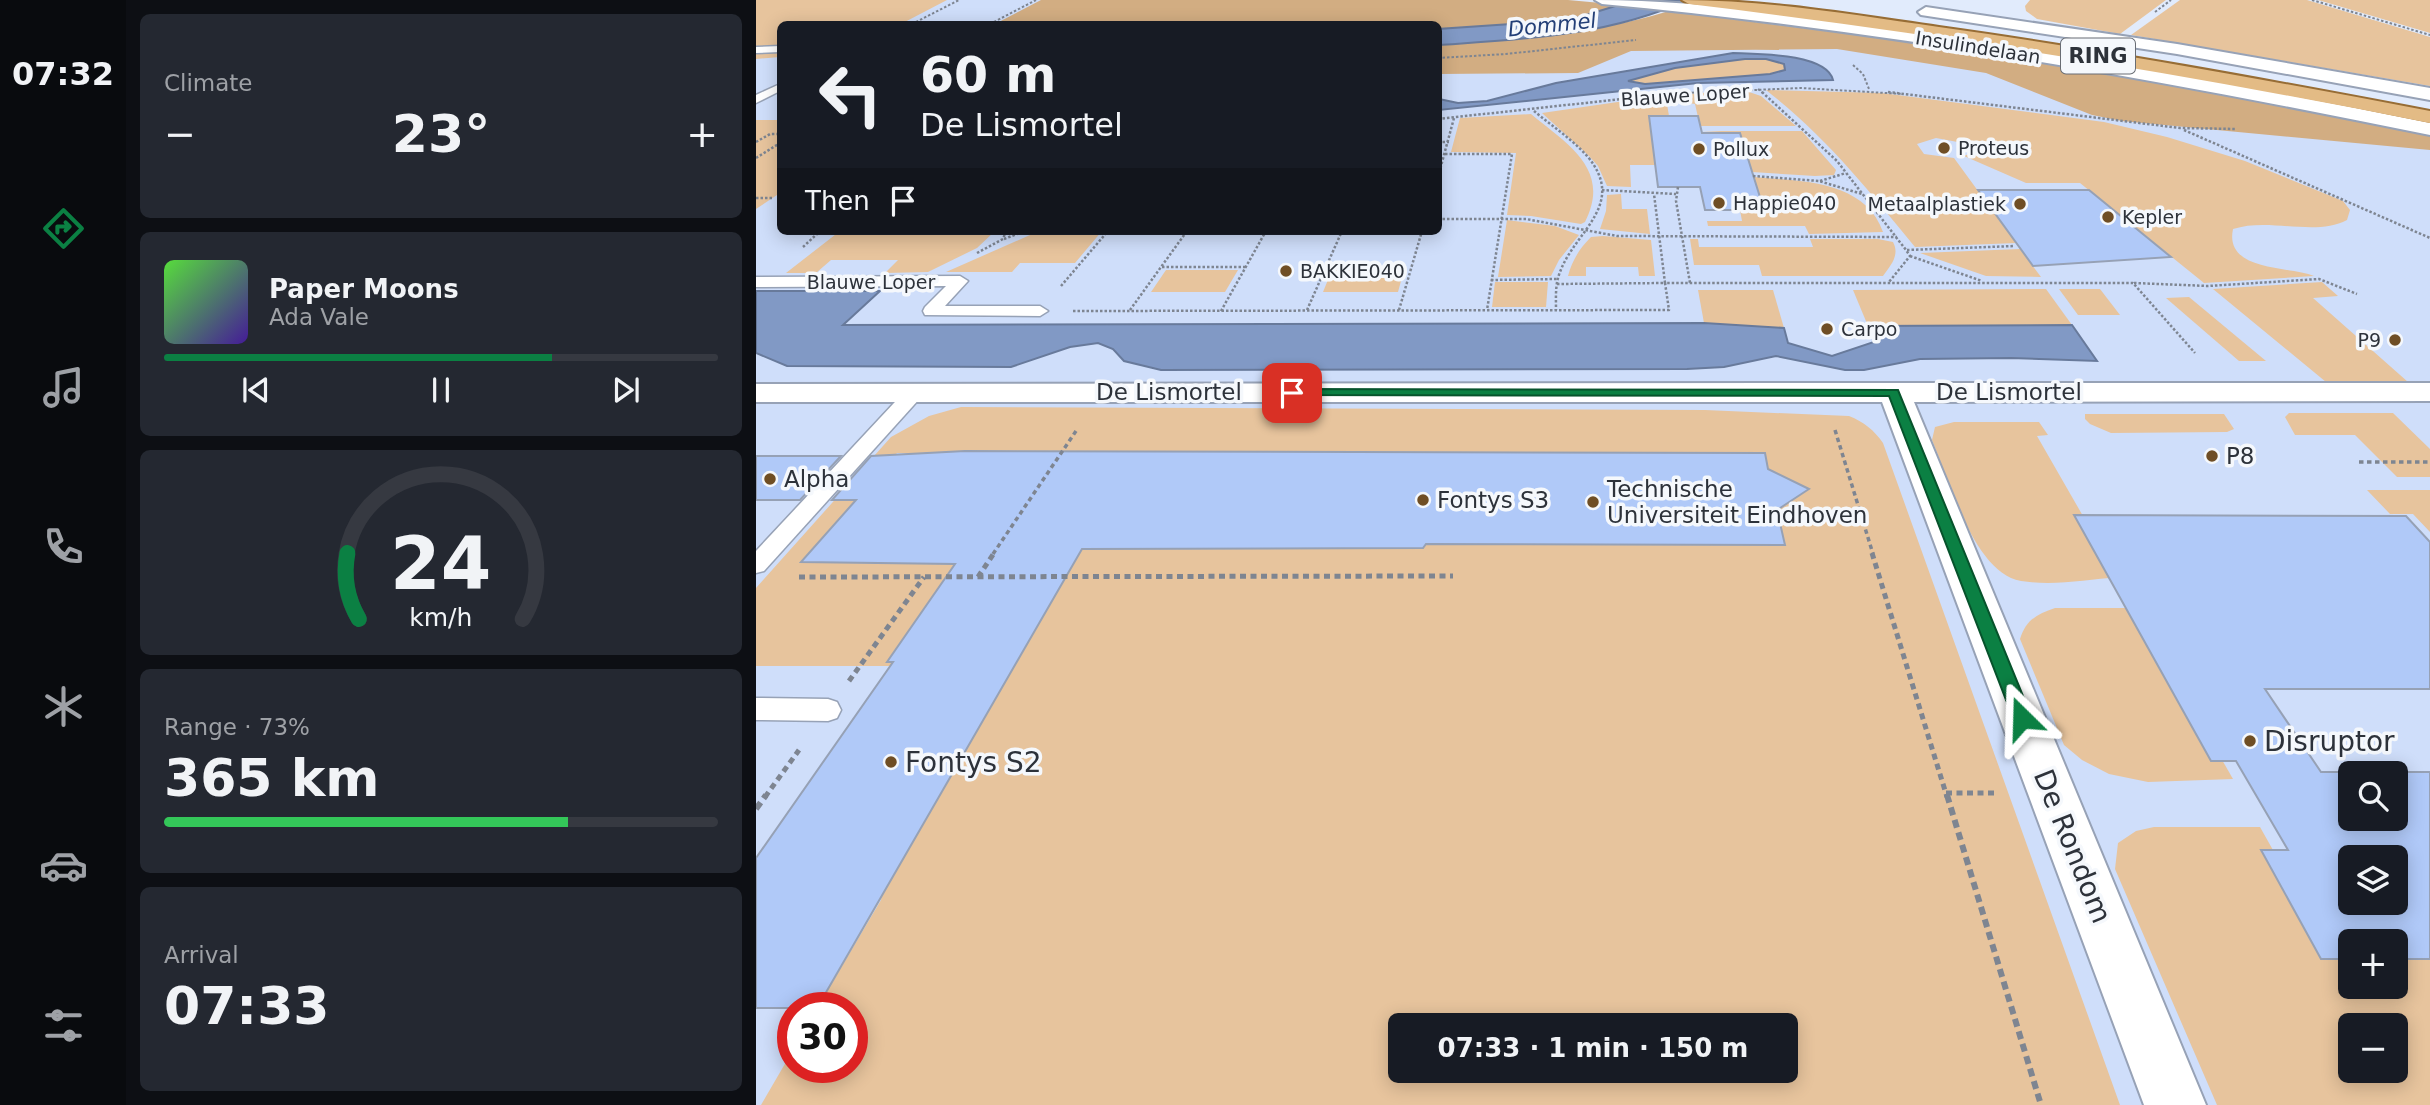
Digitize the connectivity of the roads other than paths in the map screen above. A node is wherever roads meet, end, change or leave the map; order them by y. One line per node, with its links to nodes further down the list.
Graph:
1 (1609, 1): 2 (street, Insulindelaan)
2 (1694, 3): 3 (main road, RING); 14 (street, Insulindelaan)
3 (1763, 4): 12 (main road, Insulindelaan / RING); 13 (main road, Insulindelaan / RING)
4 (1999, 5): 6 (street)
5 (1907, 10): 6 (street, Insulindelaan)
6 (1983, 19): 10 (street, Insulindelaan)
7 (777, 49): 8 (lane)
8 (756, 50)
9 (777, 89): 11 (lane)
10 (2430, 94)
11 (756, 100)
12 (2430, 105)
13 (2430, 117)
14 (2430, 129)
15 (756, 282): 16 (lane, Blauwe Loper)
16 (1040, 311)
17 (756, 393): 18 (street, De Lismortel)
18 (915, 393): 19 (street, De Lismortel); 21 (lane)
19 (1894, 393): 20 (street, De Lismortel); 24 (street, De Rondom)
20 (2423, 399)
21 (756, 565)
22 (756, 709): 23 (lane)
23 (828, 710)
24 (2175, 1105)

